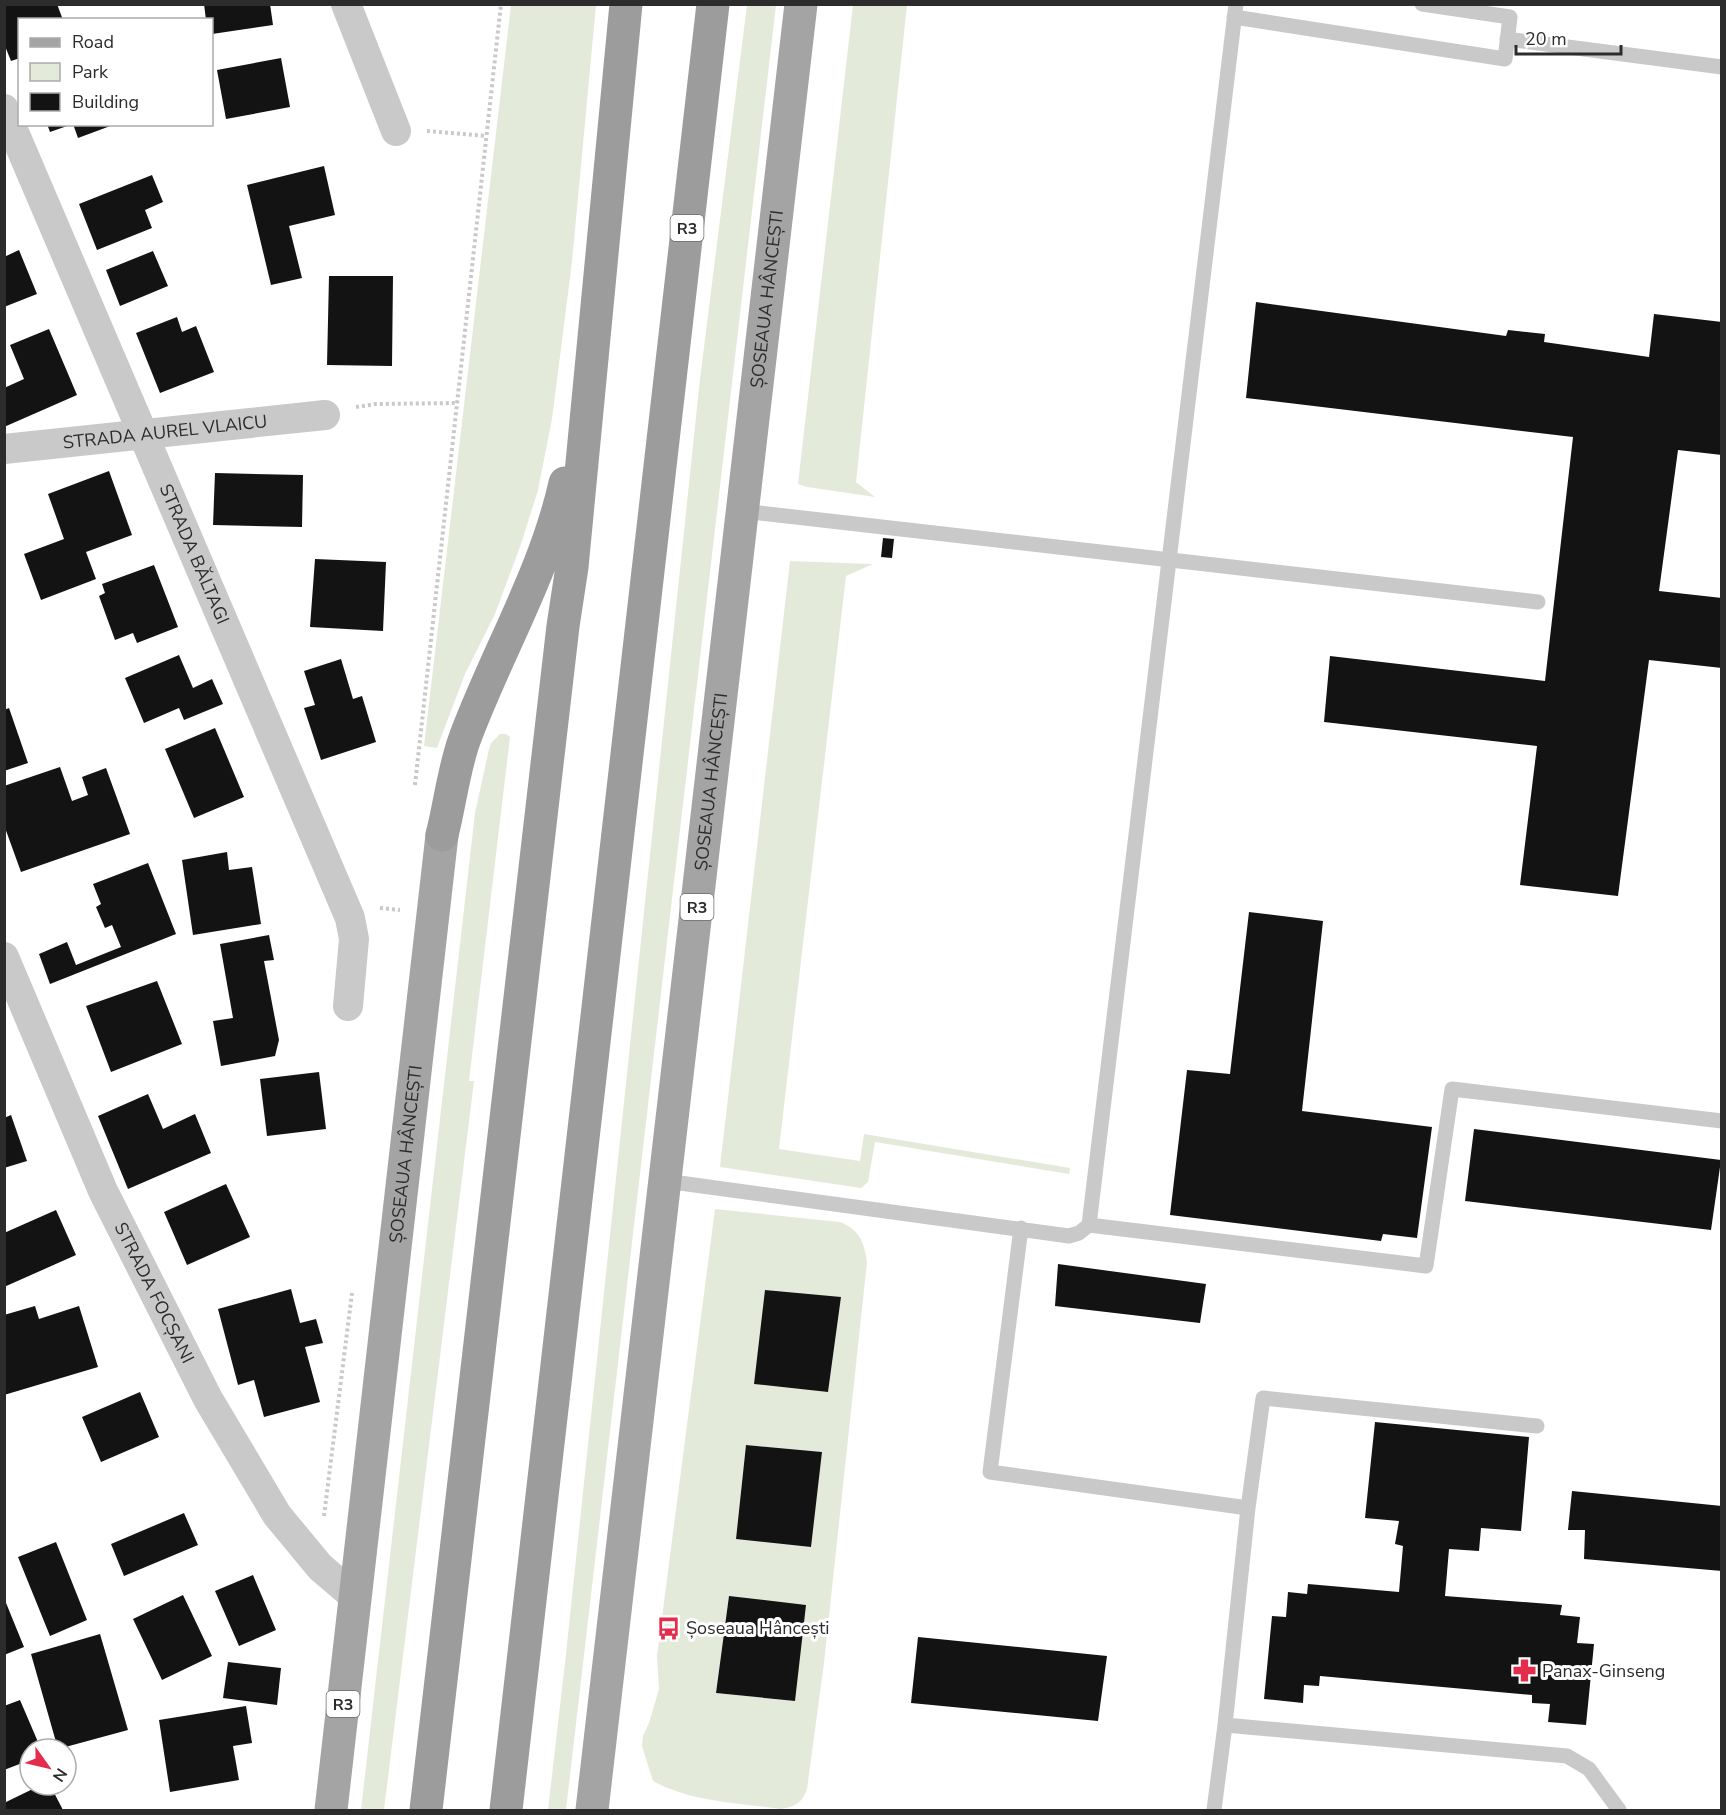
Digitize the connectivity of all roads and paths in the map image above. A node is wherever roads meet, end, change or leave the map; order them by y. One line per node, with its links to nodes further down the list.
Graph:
1 (346, 4): 11 (street)
2 (501, 4): 12 (path)
3 (626, 4): 13 (highway, ȘOSEAUA HÂNCEȘTI / R3)
4 (713, 4): 35 (highway, R3)
5 (801, 4): 18 (main road, ȘOSEAUA HÂNCEȘTI / R3)
6 (1422, 4): 8 (lane)
7 (1235, 11): 8 (lane); 19 (lane)
8 (1507, 39): 9 (lane)
9 (1722, 67)
10 (4, 108): 16 (street, STRADA BĂLTAGI)
11 (396, 131): 12 (path)
12 (486, 136): 14 (path)
13 (590, 376): 22 (highway, ȘOSEAUA HÂNCEȘTI / R3); 34 (highway, ȘOSEAUA HÂNCEȘTI / R3)
14 (456, 402): 15 (path); 21 (path)
15 (325, 415): 16 (street, STRADA AUREL VLAICU)
16 (142, 434): 17 (street, STRADA AUREL VLAICU); 24 (street, STRADA BĂLTAGI)
17 (4, 449)
18 (742, 511): 19 (lane); 26 (main road, ȘOSEAUA HÂNCEȘTI / R3)
19 (1170, 561): 20 (lane); 27 (lane)
20 (1538, 602)
21 (423, 718)
22 (442, 835): 31 (main road, ȘOSEAUA HÂNCEȘTI / R3)
23 (4, 957): 31 (street, STRADA FOCȘANI)
24 (348, 1006)
25 (1722, 1121): 27 (lane)
26 (665, 1181): 28 (lane); 36 (main road, ȘOSEAUA HÂNCEȘTI / R3)
27 (1089, 1225): 28 (lane)
28 (1021, 1228): 30 (lane)
29 (1538, 1426): 30 (lane)
30 (1248, 1508): 32 (lane)
31 (355, 1597): 33 (main road, ȘOSEAUA HÂNCEȘTI / R3)
32 (1225, 1725): 38 (lane); 39 (lane)
33 (331, 1810)
34 (426, 1810)
35 (506, 1810)
36 (592, 1810): 37 (street)
37 (599, 1810)
38 (1214, 1810)
39 (1619, 1810)

